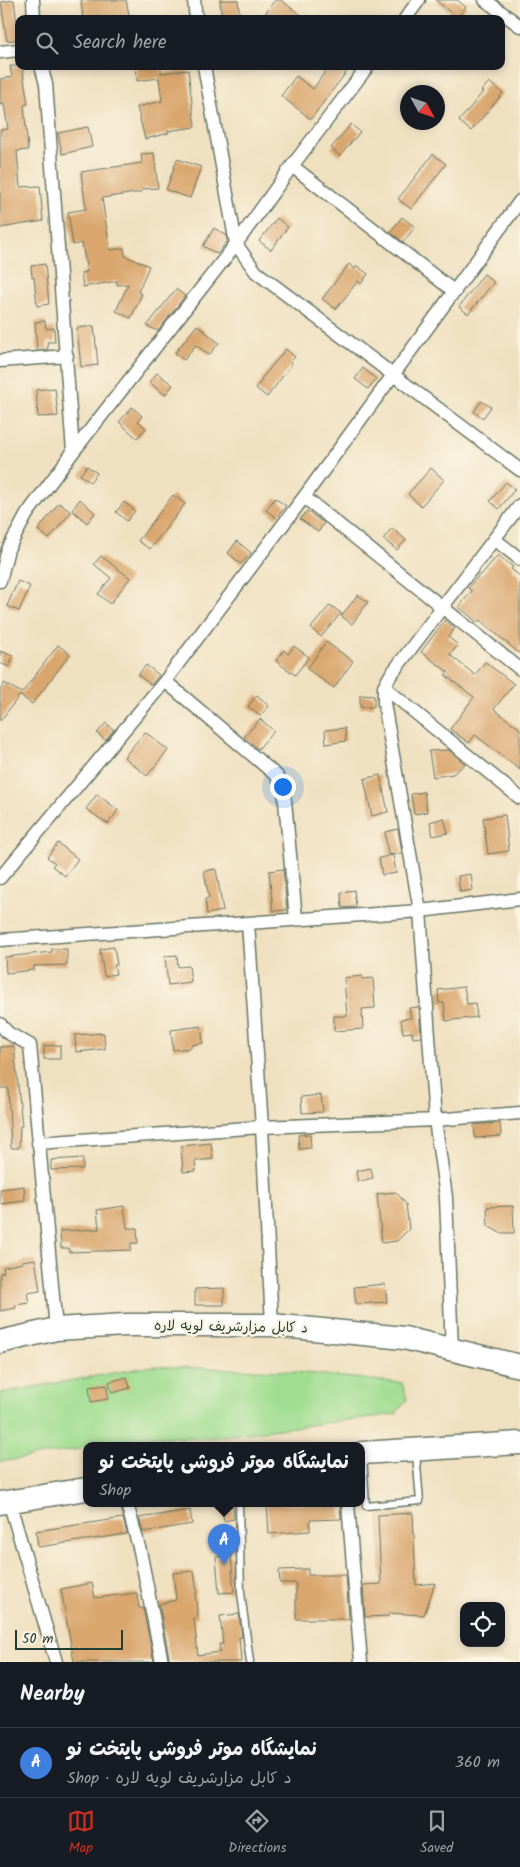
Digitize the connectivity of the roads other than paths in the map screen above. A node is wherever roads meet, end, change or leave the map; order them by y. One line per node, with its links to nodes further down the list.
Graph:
1 (33, 0): 5 (street)
2 (194, 0): 6 (street)
3 (419, 0): 7 (street)
4 (486, 0): 8 (street)
5 (34, 15)
6 (196, 15)
7 (408, 15)
8 (520, 26)
9 (15, 50): 10 (street)
10 (0, 52)
11 (43, 70): 18 (street)
12 (205, 70): 16 (street)
13 (365, 70): 14 (street)
14 (292, 166): 16 (street); 17 (street)
15 (520, 202): 17 (street)
16 (236, 244): 20 (street); 21 (street)
17 (455, 292): 20 (street)
18 (67, 356): 19 (street); 21 (street)
19 (0, 361)
20 (394, 376): 22 (street); 23 (street)
21 (73, 452): 27 (street)
22 (520, 470)
23 (304, 497): 28 (street); 30 (street)
24 (520, 505): 25 (street)
25 (494, 539): 26 (street); 28 (street)
26 (520, 559)
27 (0, 581)
28 (443, 609): 29 (street); 31 (street)
29 (520, 669)
30 (165, 681): 33 (street); 36 (street)
31 (384, 687): 32 (street); 35 (street)
32 (520, 798)
33 (0, 878)
34 (520, 899): 35 (street)
35 (420, 911): 36 (street); 41 (street)
36 (296, 919): 37 (street)
37 (248, 923): 38 (street); 42 (street)
38 (0, 940)
39 (3, 1030): 43 (street)
40 (520, 1113): 41 (street)
41 (435, 1120): 42 (street); 47 (street)
42 (262, 1127): 43 (street); 44 (street)
43 (38, 1143): 45 (street)
44 (272, 1326): 45 (highway, د کابل مزارشریف لویه لاره); 47 (highway, د کابل مزارشریف لویه لاره)
45 (56, 1329): 46 (highway, د کابل مزارشریف لویه لاره)
46 (0, 1342)
47 (452, 1350): 48 (highway, د کابل مزارشریف لویه لاره)
48 (520, 1366)
49 (520, 1443): 50 (highway)
50 (416, 1449): 51 (highway); 53 (lane)
51 (365, 1453)
52 (83, 1489): 54 (highway)
53 (365, 1493)
54 (5, 1502): 58 (street)
55 (128, 1507): 59 (street)
56 (239, 1507): 60 (lane)
57 (348, 1507): 61 (street)
58 (56, 1662)
59 (162, 1662)
60 (250, 1662)
61 (361, 1662)

